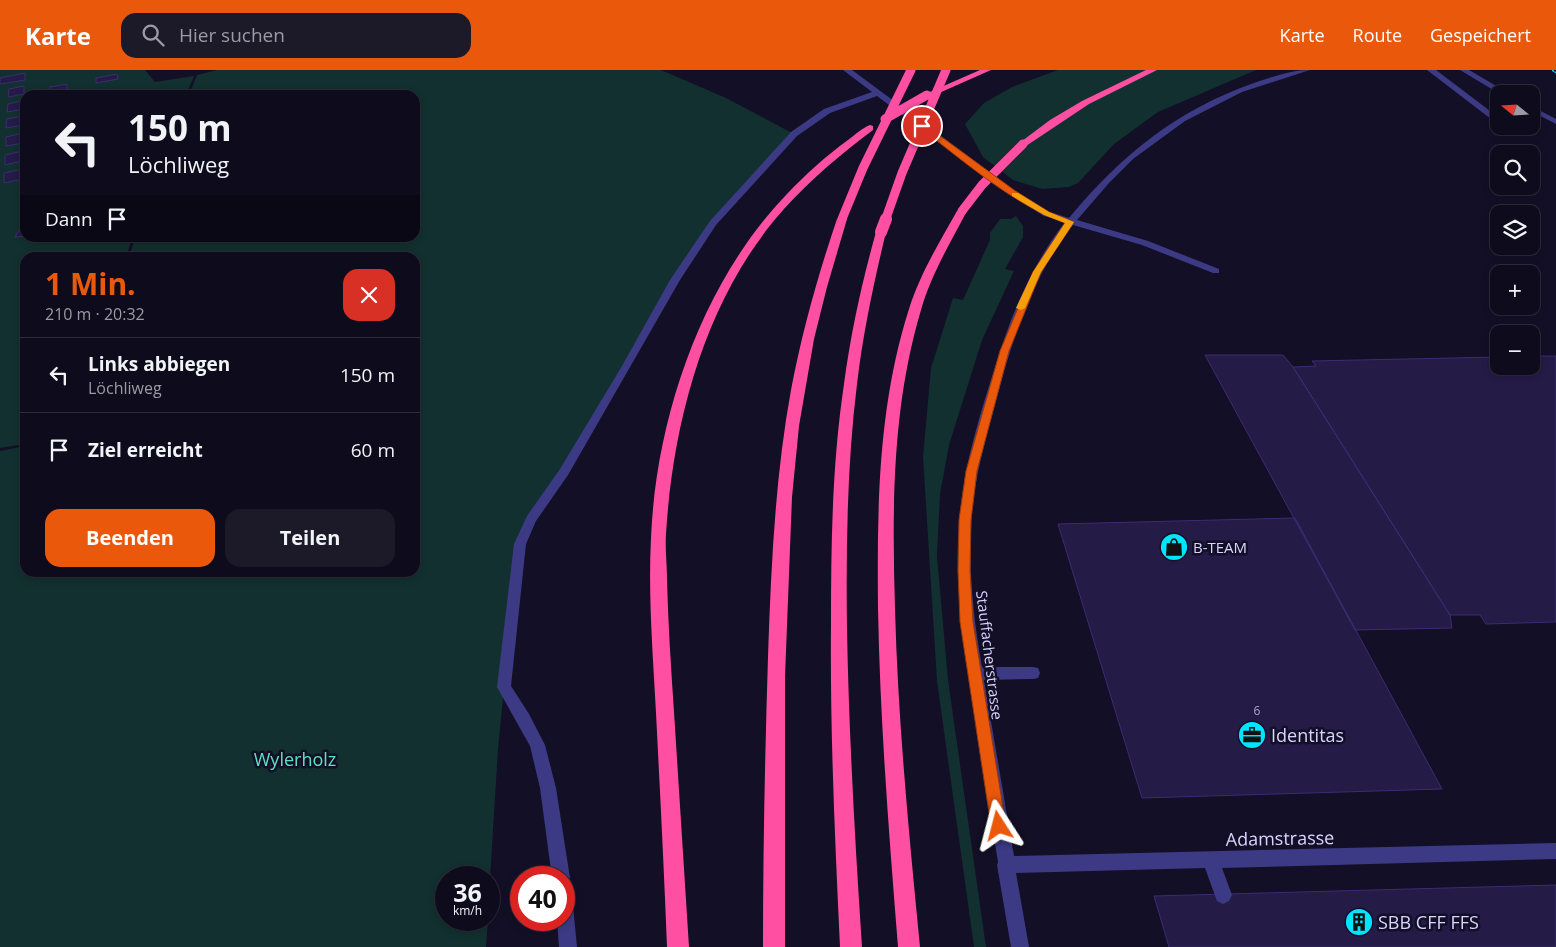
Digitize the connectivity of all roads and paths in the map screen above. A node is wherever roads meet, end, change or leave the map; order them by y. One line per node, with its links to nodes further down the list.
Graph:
1 (847, 70): 10 (street)
2 (911, 70): 26 (highway, bridge)
3 (946, 70): 27 (highway, bridge)
4 (987, 70): 25 (highway, bridge)
5 (1152, 70): 28 (highway, bridge)
6 (1306, 70): 14 (street, Stauffacherstrasse)
7 (1431, 70): 12 (street)
8 (1464, 70): 9 (street)
9 (1490, 85)
10 (878, 93): 14 (street); 21 (street)
11 (1540, 113): 13 (street)
12 (1490, 114)
13 (1553, 120)
14 (1070, 222): 15 (street); 17 (street, Stauffacherstrasse)
15 (1216, 271)
16 (1033, 673): 17 (street)
17 (975, 674): 20 (street, Stauffacherstrasse)
18 (1556, 851): 19 (street, Adamstrasse)
19 (1210, 860): 20 (street, Adamstrasse); 22 (street)
20 (1005, 865): 29 (street, Stauffacherstrasse)
21 (559, 866)
22 (1223, 895)
23 (566, 931): 24 (street)
24 (568, 947)
25 (678, 947)
26 (774, 947)
27 (851, 947)
28 (909, 947)
29 (1020, 947)

